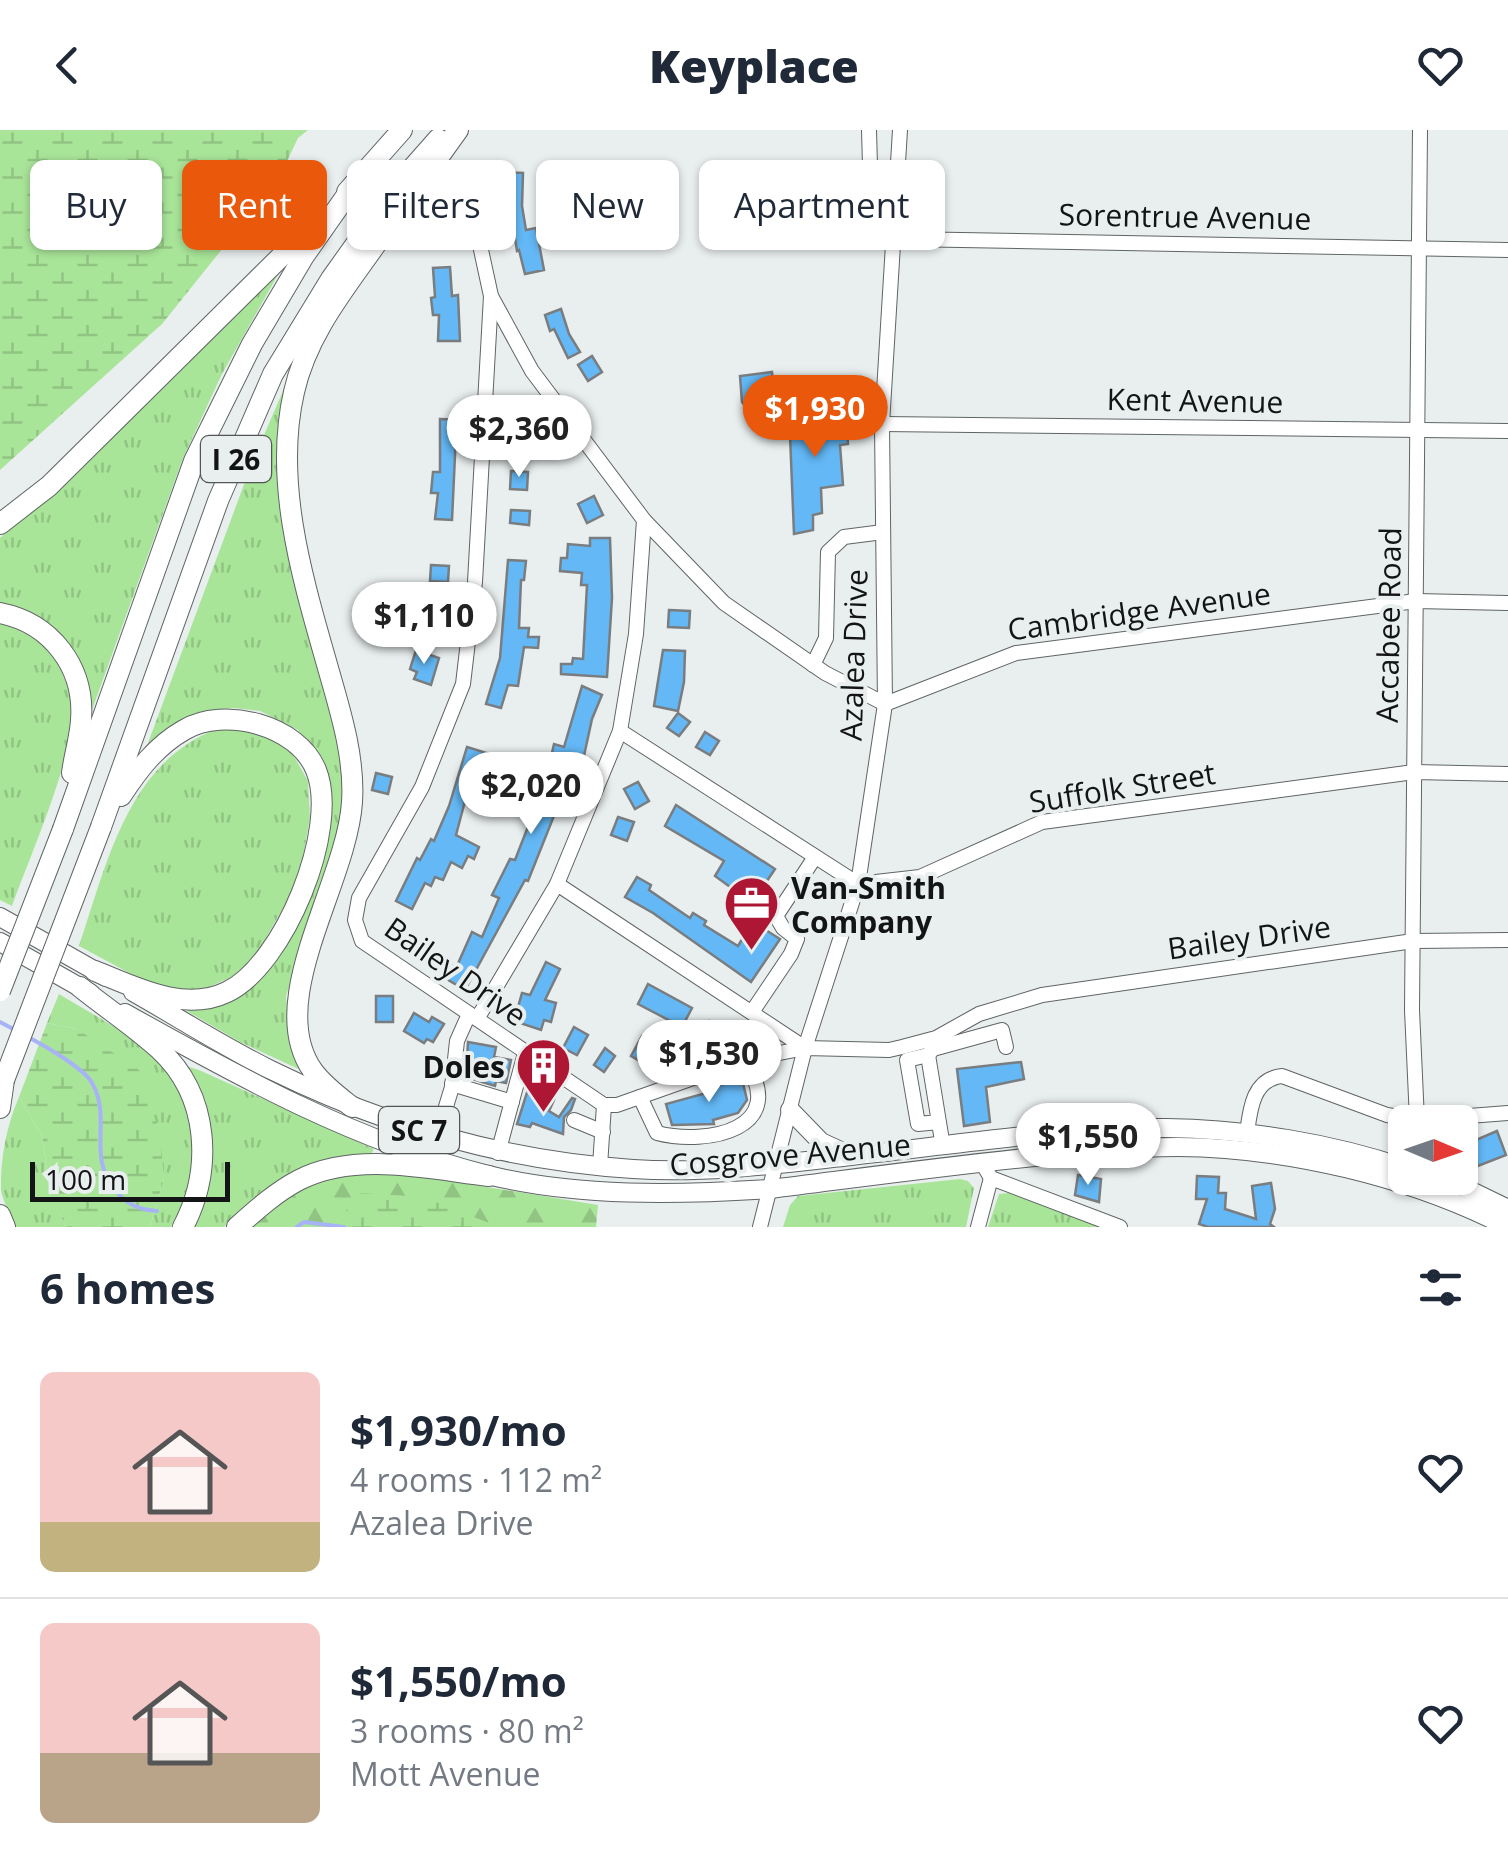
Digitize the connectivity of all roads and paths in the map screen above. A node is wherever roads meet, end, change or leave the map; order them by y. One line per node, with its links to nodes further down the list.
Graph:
1 (402, 130): 7 (highway, I 26)
2 (446, 130): 32 (highway, I 26)
3 (458, 130): 60 (highway)
4 (869, 130): 8 (street)
5 (900, 130): 9 (street, Azalea Drive)
6 (1420, 130): 13 (street, Accabee Road)
7 (375, 160)
8 (870, 160)
9 (899, 160)
10 (347, 191): 22 (highway)
11 (347, 195): 33 (highway, I 26)
12 (945, 239): 13 (street, Sorentrue Avenue)
13 (1419, 248): 16 (street, Sorentrue Avenue); 19 (street, Accabee Road)
14 (481, 250): 17 (street)
15 (894, 250): 18 (street, Azalea Drive)
16 (1508, 250)
17 (492, 296): 21 (street); 46 (street, Bailey Drive)
18 (882, 424): 19 (street, Kent Avenue); 23 (street, Azalea Drive)
19 (1418, 430): 20 (street, Kent Avenue); 24 (street, Accabee Road)
20 (1508, 431)
21 (644, 520): 27 (street); 29 (street)
22 (0, 524)
23 (883, 532): 27 (street); 28 (street, Azalea Drive)
24 (1416, 601): 25 (street, Cambridge Avenue); 28 (street, Cambridge Avenue); 30 (street, Accabee Road)
25 (1508, 603)
26 (0, 612): 33 (highway)
27 (813, 665): 28 (street)
28 (885, 704): 36 (street, Azalea Drive)
29 (620, 731): 34 (street); 35 (street)
30 (1414, 772): 31 (street, Suffolk Street); 36 (street, Suffolk Street); 39 (street, Accabee Road)
31 (1508, 774)
32 (101, 828): 41 (highway); 55 (highway, I 26, bridge)
33 (63, 830): 43 (highway, I 26, bridge)
34 (815, 856): 36 (street); 45 (street)
35 (557, 884): 45 (street); 46 (street)
36 (858, 884): 49 (street, Azalea Drive)
37 (0, 916): 41 (main road, Cosgrove Avenue / SC 7)
38 (1508, 940): 39 (street, Bailey Drive)
39 (1413, 941): 44 (street, Bailey Drive); 59 (street, Accabee Road)
40 (0, 942): 42 (main road, Cosgrove Avenue / SC 7)
41 (96, 971): 60 (main road, Cosgrove Avenue / SC 7)
42 (80, 987): 78 (main road, Cosgrove Avenue / SC 7); 84 (highway)
43 (0, 990)
44 (997, 1008): 47 (street); 51 (street, Bailey Drive)
45 (752, 1012): 49 (street)
46 (473, 1016): 50 (street, Bailey Drive); 54 (street)
47 (1002, 1030): 48 (street); 52 (street)
48 (1006, 1047)
49 (806, 1048): 51 (street, Bailey Drive); 53 (street, Bailey Drive); 62 (street, Azalea Drive)
50 (525, 1053): 57 (street); 58 (street, Bailey Drive)
51 (904, 1054): 52 (street); 67 (street)
52 (928, 1056): 67 (street)
53 (744, 1060): 56 (street, Bailey Drive); 56 (street)
54 (452, 1084): 57 (street); 70 (street)
55 (2, 1086): 61 (highway)
56 (640, 1097): 58 (street, Bailey Drive)
57 (512, 1102): 72 (street)
58 (604, 1104): 68 (street)
59 (1418, 1105)
60 (352, 1106): 70 (main road, Cosgrove Avenue / SC 7)
61 (0, 1108)
62 (790, 1110): 73 (main road); 74 (street, Azalea Drive)
63 (1508, 1113): 65 (street)
64 (1388, 1115): 69 (street)
65 (1478, 1115)
66 (574, 1120): 68 (street)
67 (939, 1122): 71 (street)
68 (603, 1132): 76 (street)
69 (1247, 1133): 71 (main road, Cosgrove Avenue / SC 7); 75 (main road, Cosgrove Avenue / SC 7)
70 (437, 1136): 72 (main road, Cosgrove Avenue / SC 7)
71 (943, 1147): 73 (main road, Cosgrove Avenue / SC 7)
72 (498, 1153): 76 (main road, Cosgrove Avenue / SC 7)
73 (852, 1156): 74 (main road, Cosgrove Avenue / SC 7)
74 (776, 1164): 76 (main road, Cosgrove Avenue / SC 7); 79 (street, Azalea Drive)
75 (1388, 1164)
76 (600, 1166)
77 (986, 1170): 79 (main road, Cosgrove Avenue / SC 7); 87 (street); 88 (street); 89 (main road, Cosgrove Avenue / SC 7)
78 (490, 1176): 79 (main road, Cosgrove Avenue / SC 7); 85 (highway)
79 (770, 1190): 86 (street, Azalea Drive)
80 (1478, 1195): 81 (main road)
81 (1508, 1209)
82 (0, 1216): 83 (highway)
83 (5, 1227)
84 (183, 1227)
85 (237, 1227)
86 (760, 1227)
87 (978, 1227)
88 (1120, 1227)
89 (1508, 1227)

